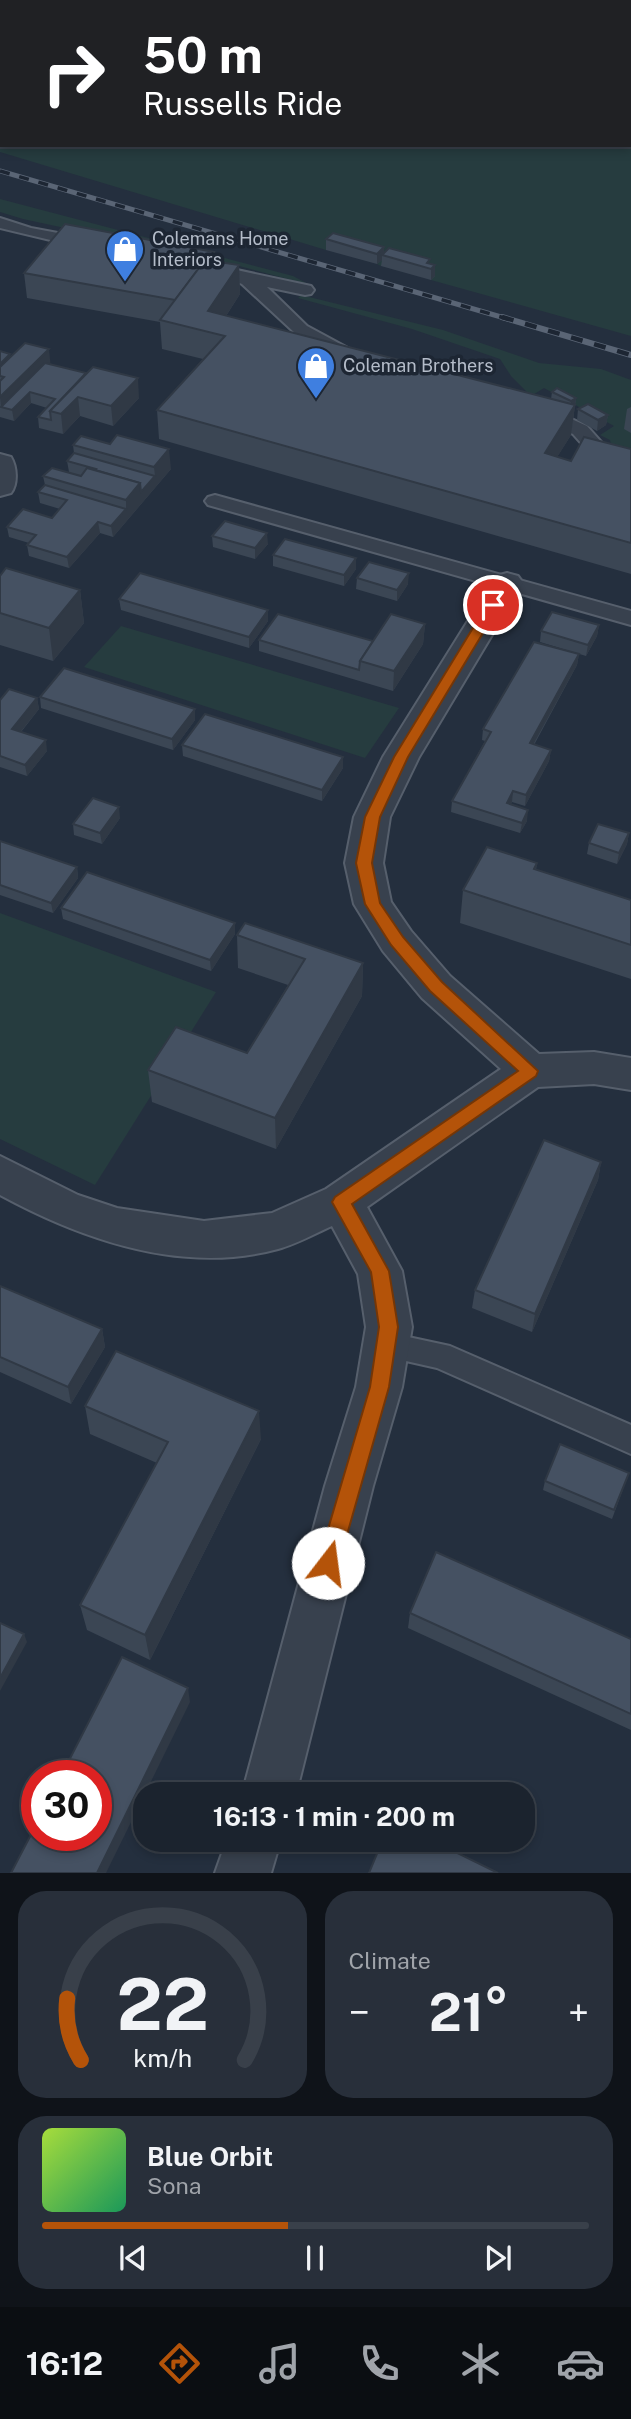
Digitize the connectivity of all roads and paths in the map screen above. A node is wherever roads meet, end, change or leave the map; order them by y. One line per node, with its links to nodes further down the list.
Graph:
1 (0, 223): 2 (lane)
2 (96, 245)
3 (191, 264): 4 (lane)
4 (241, 277): 5 (lane); 6 (lane)
5 (305, 290)
6 (359, 356)
7 (525, 403): 9 (lane)
8 (0, 463): 10 (street)
9 (631, 468)
10 (0, 487)
11 (215, 501): 12 (lane)
12 (507, 583): 13 (lane); 14 (street)
13 (631, 618)
14 (530, 1071): 15 (street); 17 (street)
15 (631, 1074)
16 (0, 1174): 17 (street)
17 (341, 1202): 18 (street)
18 (385, 1345): 19 (lane); 20 (street)
19 (631, 1440)
20 (271, 1782)
21 (250, 1852): 22 (street)
22 (243, 1873)

